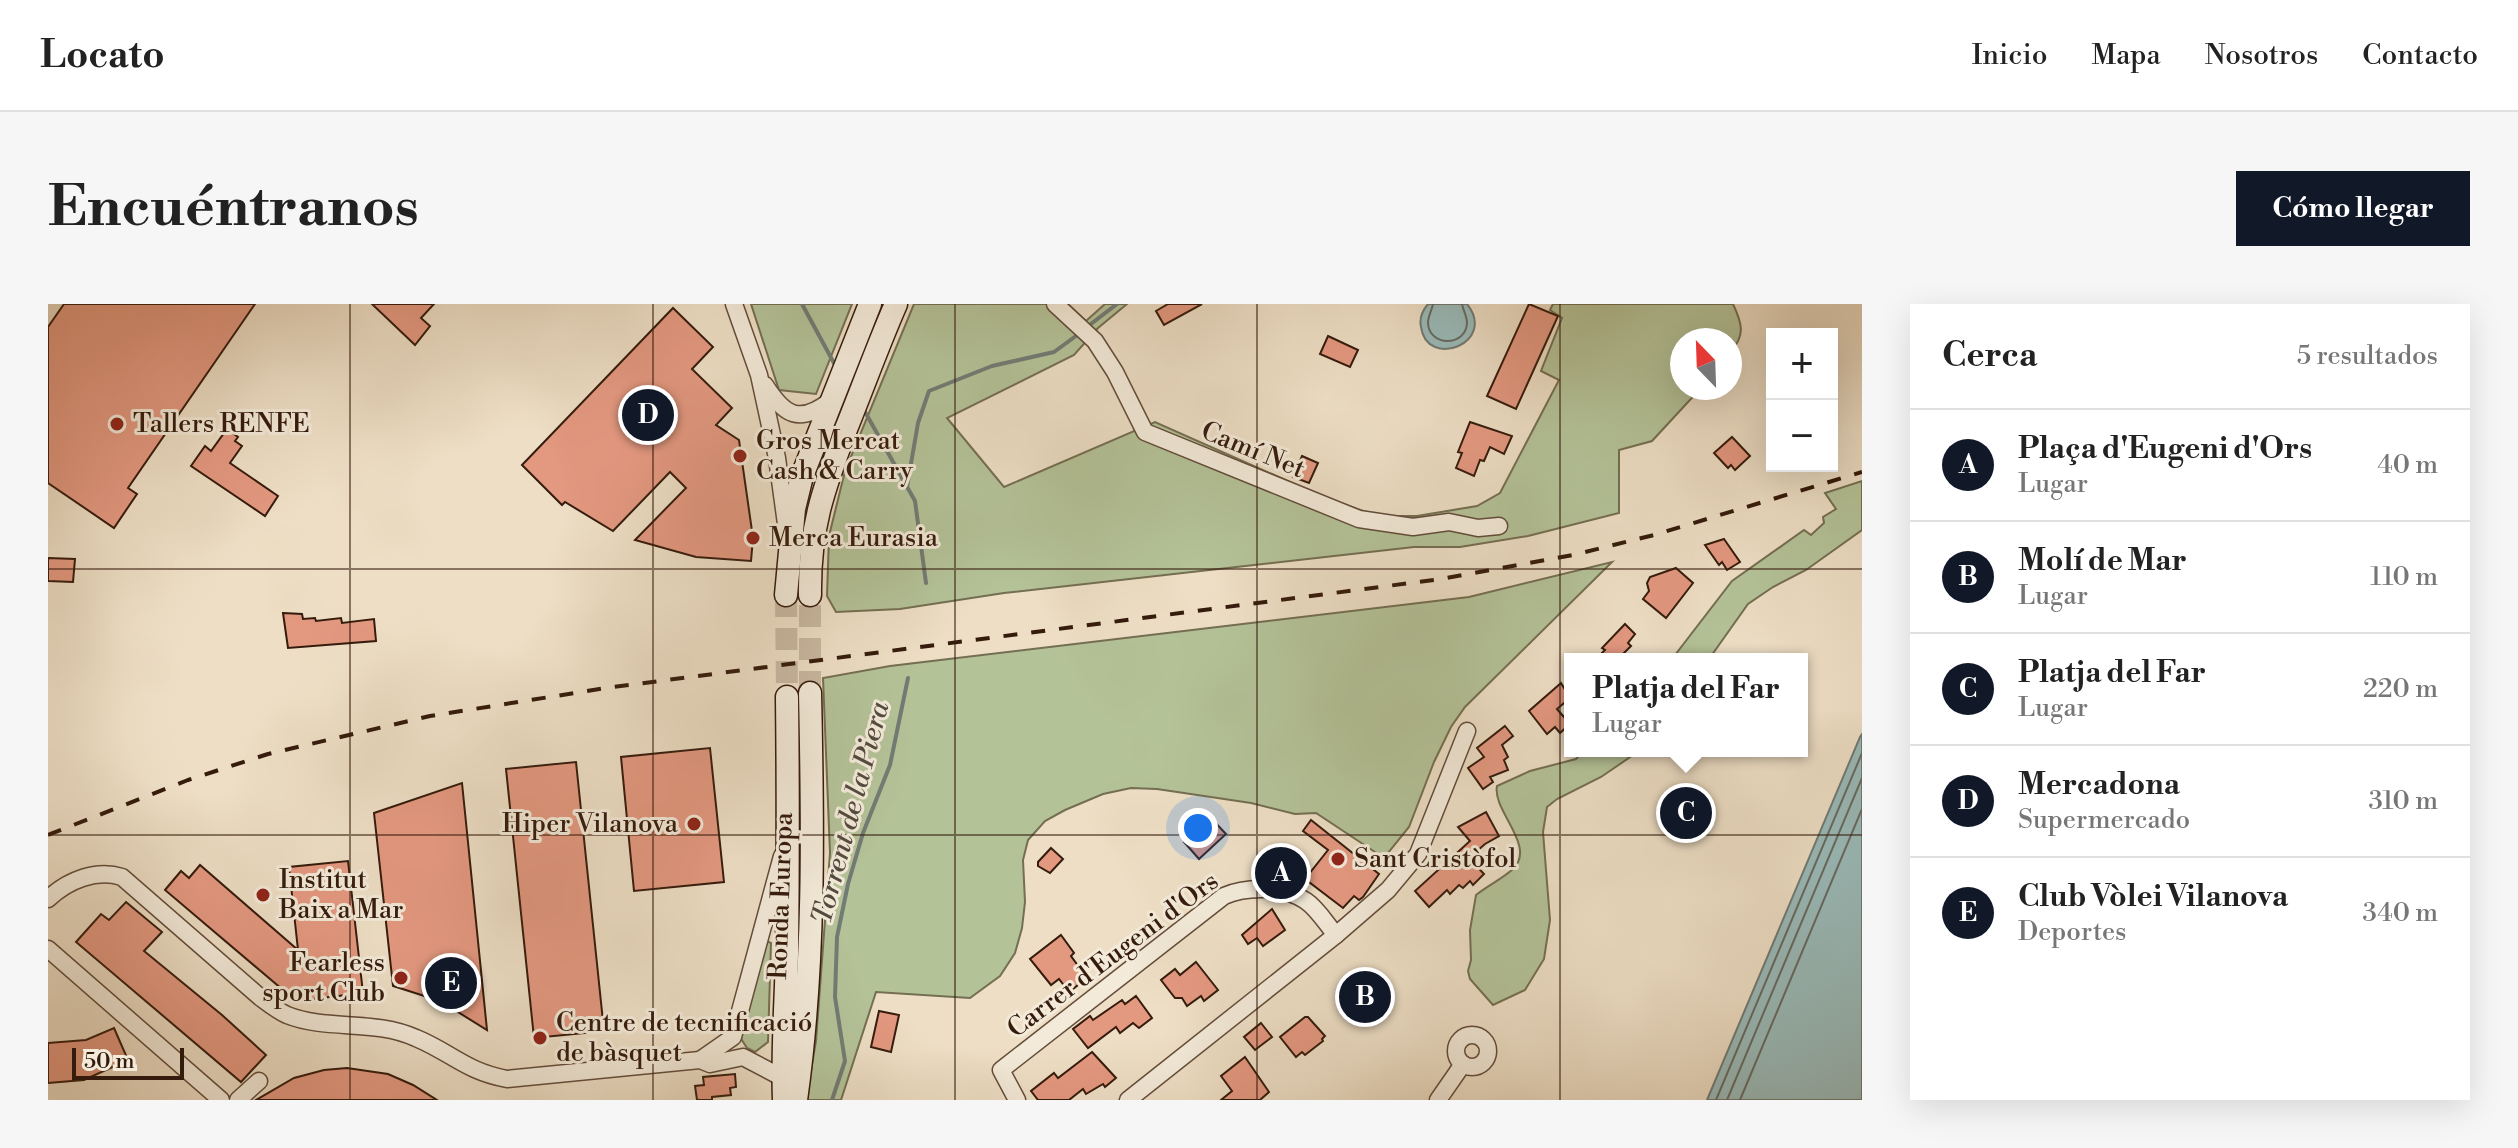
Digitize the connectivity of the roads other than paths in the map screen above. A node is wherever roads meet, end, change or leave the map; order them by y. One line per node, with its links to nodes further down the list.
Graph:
1 (734, 304): 5 (street)
2 (870, 304): 6 (street)
3 (896, 304): 10 (street)
4 (1055, 304): 7 (street, Camí Net)
5 (759, 375): 6 (street); 8 (street)
6 (832, 399): 8 (street)
7 (1499, 526)
8 (789, 542): 9 (street)
9 (786, 595)
10 (810, 595)
11 (1467, 731): 14 (street)
12 (789, 831): 16 (street); 20 (street, Ronda Europa); 25 (street, Ronda Europa)
13 (48, 899): 18 (street)
14 (1336, 935): 26 (street, Carrer d'Eugeni d'Ors); 27 (street)
15 (48, 949): 22 (street)
16 (733, 1037): 17 (street); 18 (street)
17 (743, 1057): 18 (street); 20 (street)
18 (700, 1060)
19 (1463, 1064): 28 (street)
20 (781, 1077): 24 (street, Ronda Europa)
21 (259, 1081): 23 (street)
22 (221, 1100)
23 (238, 1100)
24 (784, 1100)
25 (796, 1100)
26 (1017, 1100)
27 (1128, 1100)
28 (1438, 1100)

